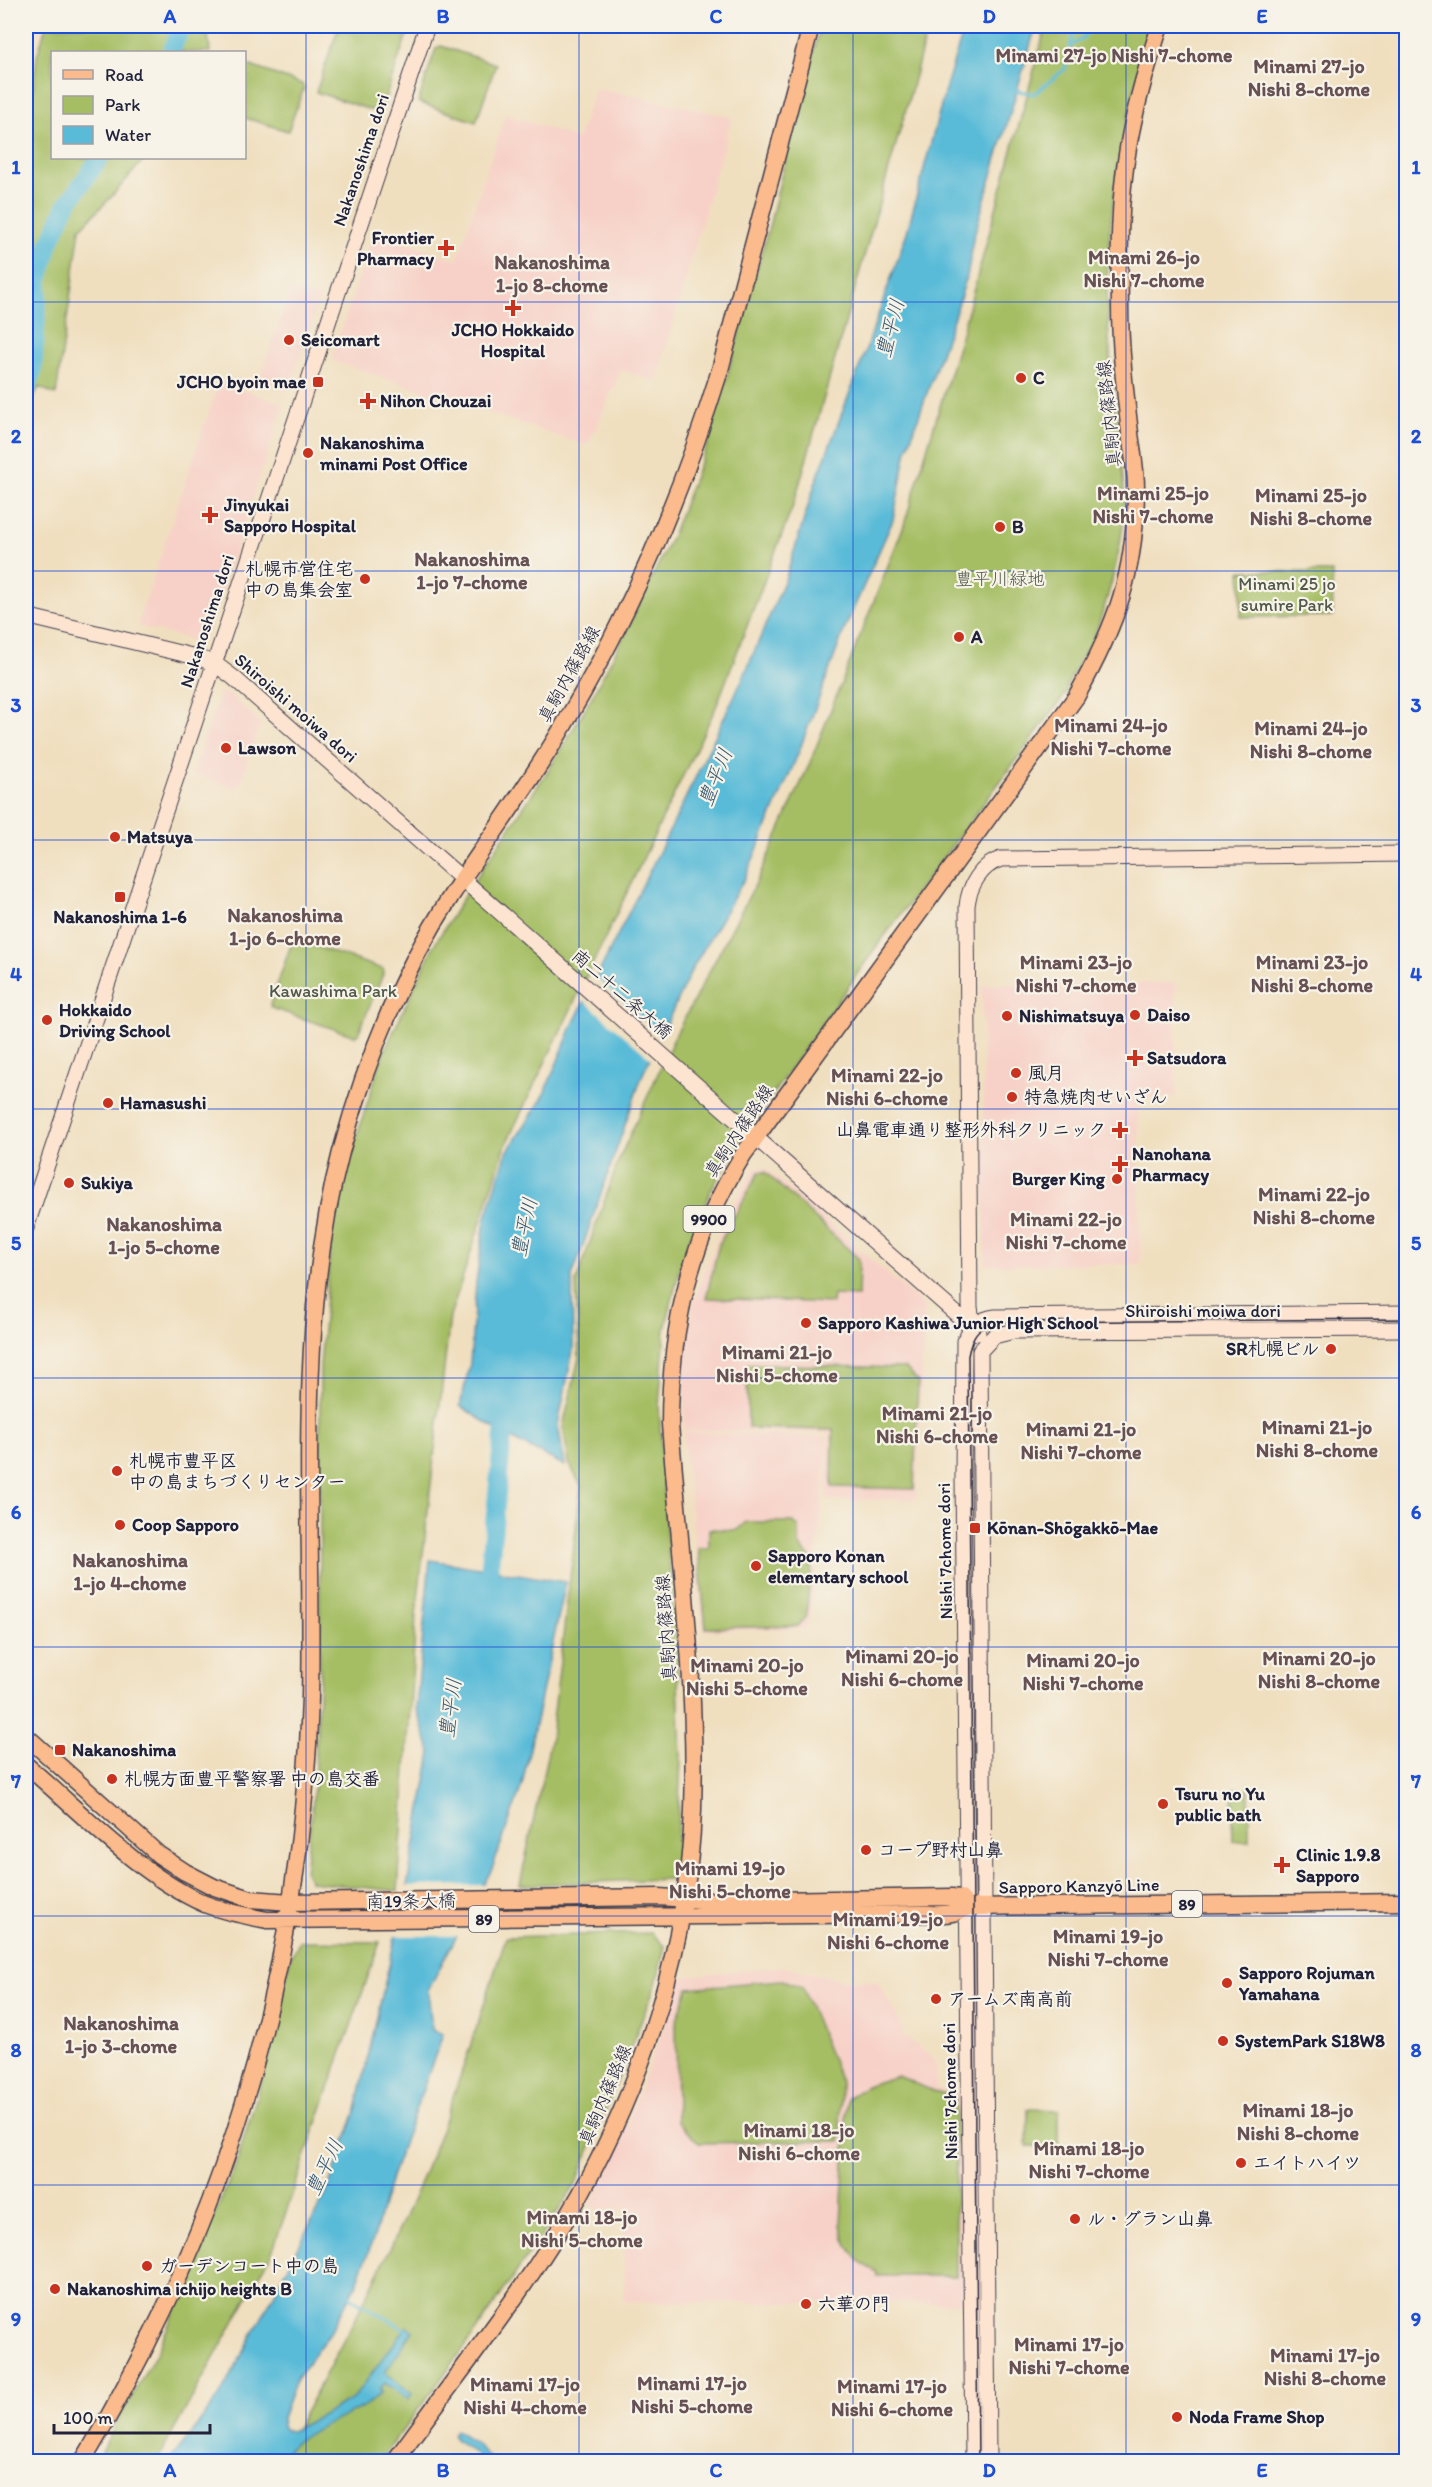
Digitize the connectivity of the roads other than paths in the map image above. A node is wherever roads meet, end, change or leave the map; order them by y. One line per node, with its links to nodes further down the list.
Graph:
1 (427, 26): 5 (street, Nakanoshima dori)
2 (811, 26): 7 (main road, 真駒内篠路線)
3 (1160, 26): 8 (main road, 真駒内篠路線 / 9900)
4 (26, 616): 5 (street, Shiroishi moiwa dori)
5 (214, 663): 7 (street, Shiroishi moiwa dori); 9 (street, Nakanoshima dori)
6 (1407, 854): 11 (street)
7 (467, 883): 8 (street, 南二十二条大橋); 17 (main road, 真駒内篠路線)
8 (752, 1133): 11 (street); 16 (main road, 真駒内篠路線 / 9900)
9 (26, 1228)
10 (1407, 1313): 11 (street, Shiroishi moiwa dori)
11 (973, 1327): 13 (street); 19 (street, Nishi 7chome dori)
12 (1407, 1329): 13 (street, Shiroishi moiwa dori)
13 (987, 1341): 19 (street, Nishi 7chome dori)
14 (26, 1736): 17 (main road, 89)
15 (26, 1765): 21 (main road, 89)
16 (677, 1898): 17 (main road, 南19条大橋 / 89); 19 (main road, Sapporo Kanzyō Line / 89); 20 (main road, 真駒内篠路線 / 9900)
17 (297, 1902): 21 (main road, 真駒内篠路線)
18 (1407, 1902): 19 (main road, Sapporo Kanzyō Line / 89)
19 (976, 1906): 20 (main road, Sapporo Kanzyō Line / 89); 24 (street, Nishi 7chome dori); 25 (street, Nishi 7chome dori)
20 (674, 1917): 21 (main road, 南19条大橋 / 89); 23 (main road, 真駒内篠路線 / 9900)
21 (293, 1922): 22 (main road, 真駒内篠路線)
22 (82, 2462)
23 (394, 2462)
24 (973, 2462)
25 (988, 2462)

